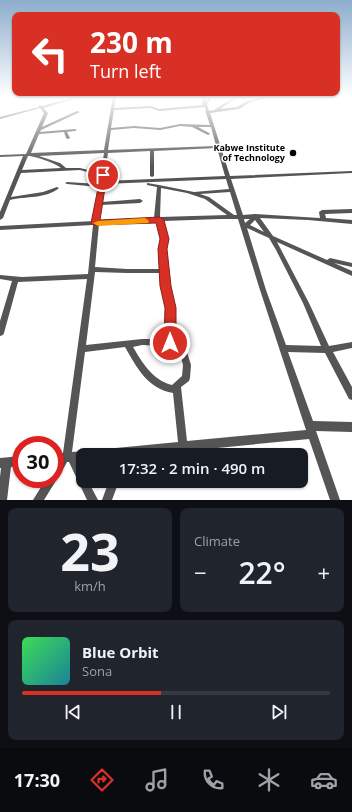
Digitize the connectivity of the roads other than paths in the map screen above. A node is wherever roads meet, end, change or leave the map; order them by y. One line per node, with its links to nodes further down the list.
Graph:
1 (44, 119): 9 (street)
2 (63, 119): 9 (street)
3 (112, 119): 7 (street)
4 (211, 119): 6 (street)
5 (193, 126): 6 (street); 7 (street); 11 (street)
6 (212, 126): 13 (street)
7 (110, 129): 15 (street)
8 (75, 130): 10 (street)
9 (40, 131): 10 (street); 16 (street)
10 (65, 131): 12 (street)
11 (208, 134)
12 (68, 138)
13 (218, 147): 14 (street); 24 (street)
14 (152, 150): 15 (street); 23 (street)
15 (107, 152): 17 (street); 22 (street)
16 (27, 155): 17 (street); 18 (street); 20 (street)
17 (35, 155): 19 (street)
18 (0, 156)
19 (65, 169): 20 (street); 22 (street)
20 (20, 172): 32 (street)
21 (352, 172): 24 (street)
22 (103, 175): 26 (street)
23 (152, 176)
24 (228, 178): 26 (street); 30 (street)
25 (66, 183): 26 (street)
26 (102, 184): 34 (street)
27 (149, 184): 28 (street)
28 (159, 186): 31 (street); 41 (street)
29 (57, 188): 32 (street)
30 (232, 190): 31 (street); 37 (street)
31 (192, 194): 36 (street)
32 (8, 199): 39 (street)
33 (140, 200): 34 (street)
34 (99, 204): 43 (street)
35 (352, 211): 40 (street)
36 (232, 216): 37 (street); 41 (street)
37 (240, 216): 38 (street); 44 (street)
38 (255, 216): 40 (street); 44 (street); 46 (street)
39 (0, 218)
40 (323, 219): 42 (street)
41 (158, 220): 43 (street); 49 (street)
42 (352, 222)
43 (96, 223): 45 (street); 50 (street)
44 (245, 225): 46 (street); 58 (street)
45 (0, 228)
46 (270, 235): 47 (street); 60 (street)
47 (316, 256): 48 (street); 51 (street)
48 (352, 265)
49 (164, 271): 50 (street); 55 (street)
50 (91, 272): 53 (street); 59 (street)
51 (352, 274)
52 (0, 277): 53 (street)
53 (16, 279): 54 (street)
54 (0, 333)
55 (170, 343): 56 (street); 61 (street)
56 (127, 344): 59 (street); 61 (street)
57 (352, 345): 60 (street)
58 (283, 348): 60 (street); 64 (street)
59 (82, 349): 68 (street)
60 (327, 350): 62 (street)
61 (176, 387): 65 (street)
62 (352, 396)
63 (352, 427): 64 (street)
64 (311, 430): 65 (street); 78 (street)
65 (183, 446): 66 (street)
66 (167, 448)
67 (76, 457): 68 (street)
68 (64, 458): 70 (street)
69 (4, 463): 74 (street)
70 (76, 472)
71 (46, 488): 75 (street)
72 (87, 488): 76 (street)
73 (111, 488): 77 (street)
74 (2, 500)
75 (38, 500)
76 (93, 500)
77 (107, 500)
78 (336, 500)

